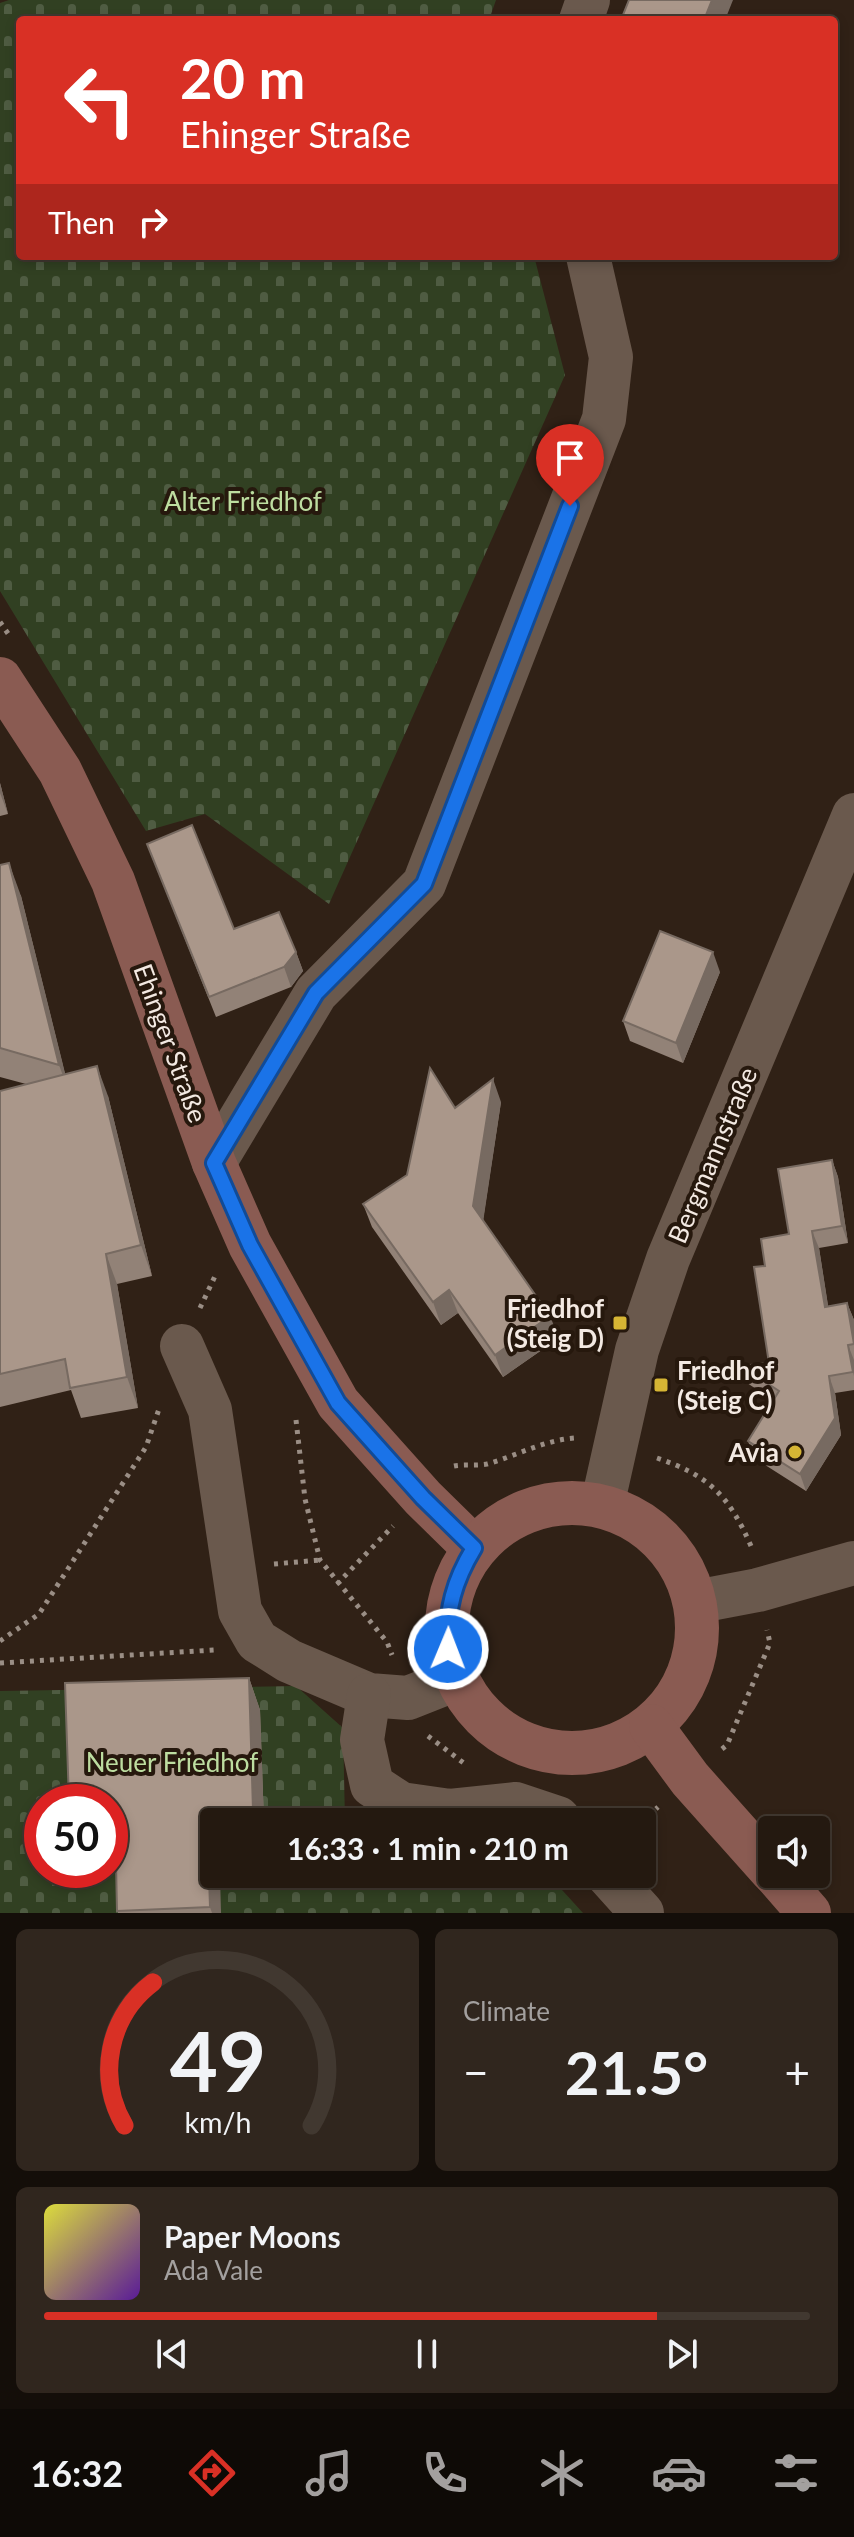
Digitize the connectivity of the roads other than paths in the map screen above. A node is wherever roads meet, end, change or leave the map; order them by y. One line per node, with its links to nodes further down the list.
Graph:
1 (589, 260): 4 (street)
2 (0, 679): 4 (main road, Ehinger Straße)
3 (854, 815): 6 (street, Bergmannstraße)
4 (214, 1163): 7 (main road, Ehinger Straße)
5 (182, 1346): 11 (street)
6 (602, 1506): 7 (main road); 9 (main road)
7 (474, 1548): 10 (main road)
8 (854, 1563): 9 (street)
9 (695, 1602): 12 (main road)
10 (456, 1679): 11 (street); 12 (main road)
11 (389, 1697): 13 (street)
12 (651, 1726): 16 (main road)
13 (431, 1808)
14 (478, 1808): 15 (street)
15 (528, 1808)
16 (758, 1856)
17 (620, 1888): 19 (street)
18 (786, 1888): 20 (main road)
19 (642, 1913)
20 (809, 1913)

